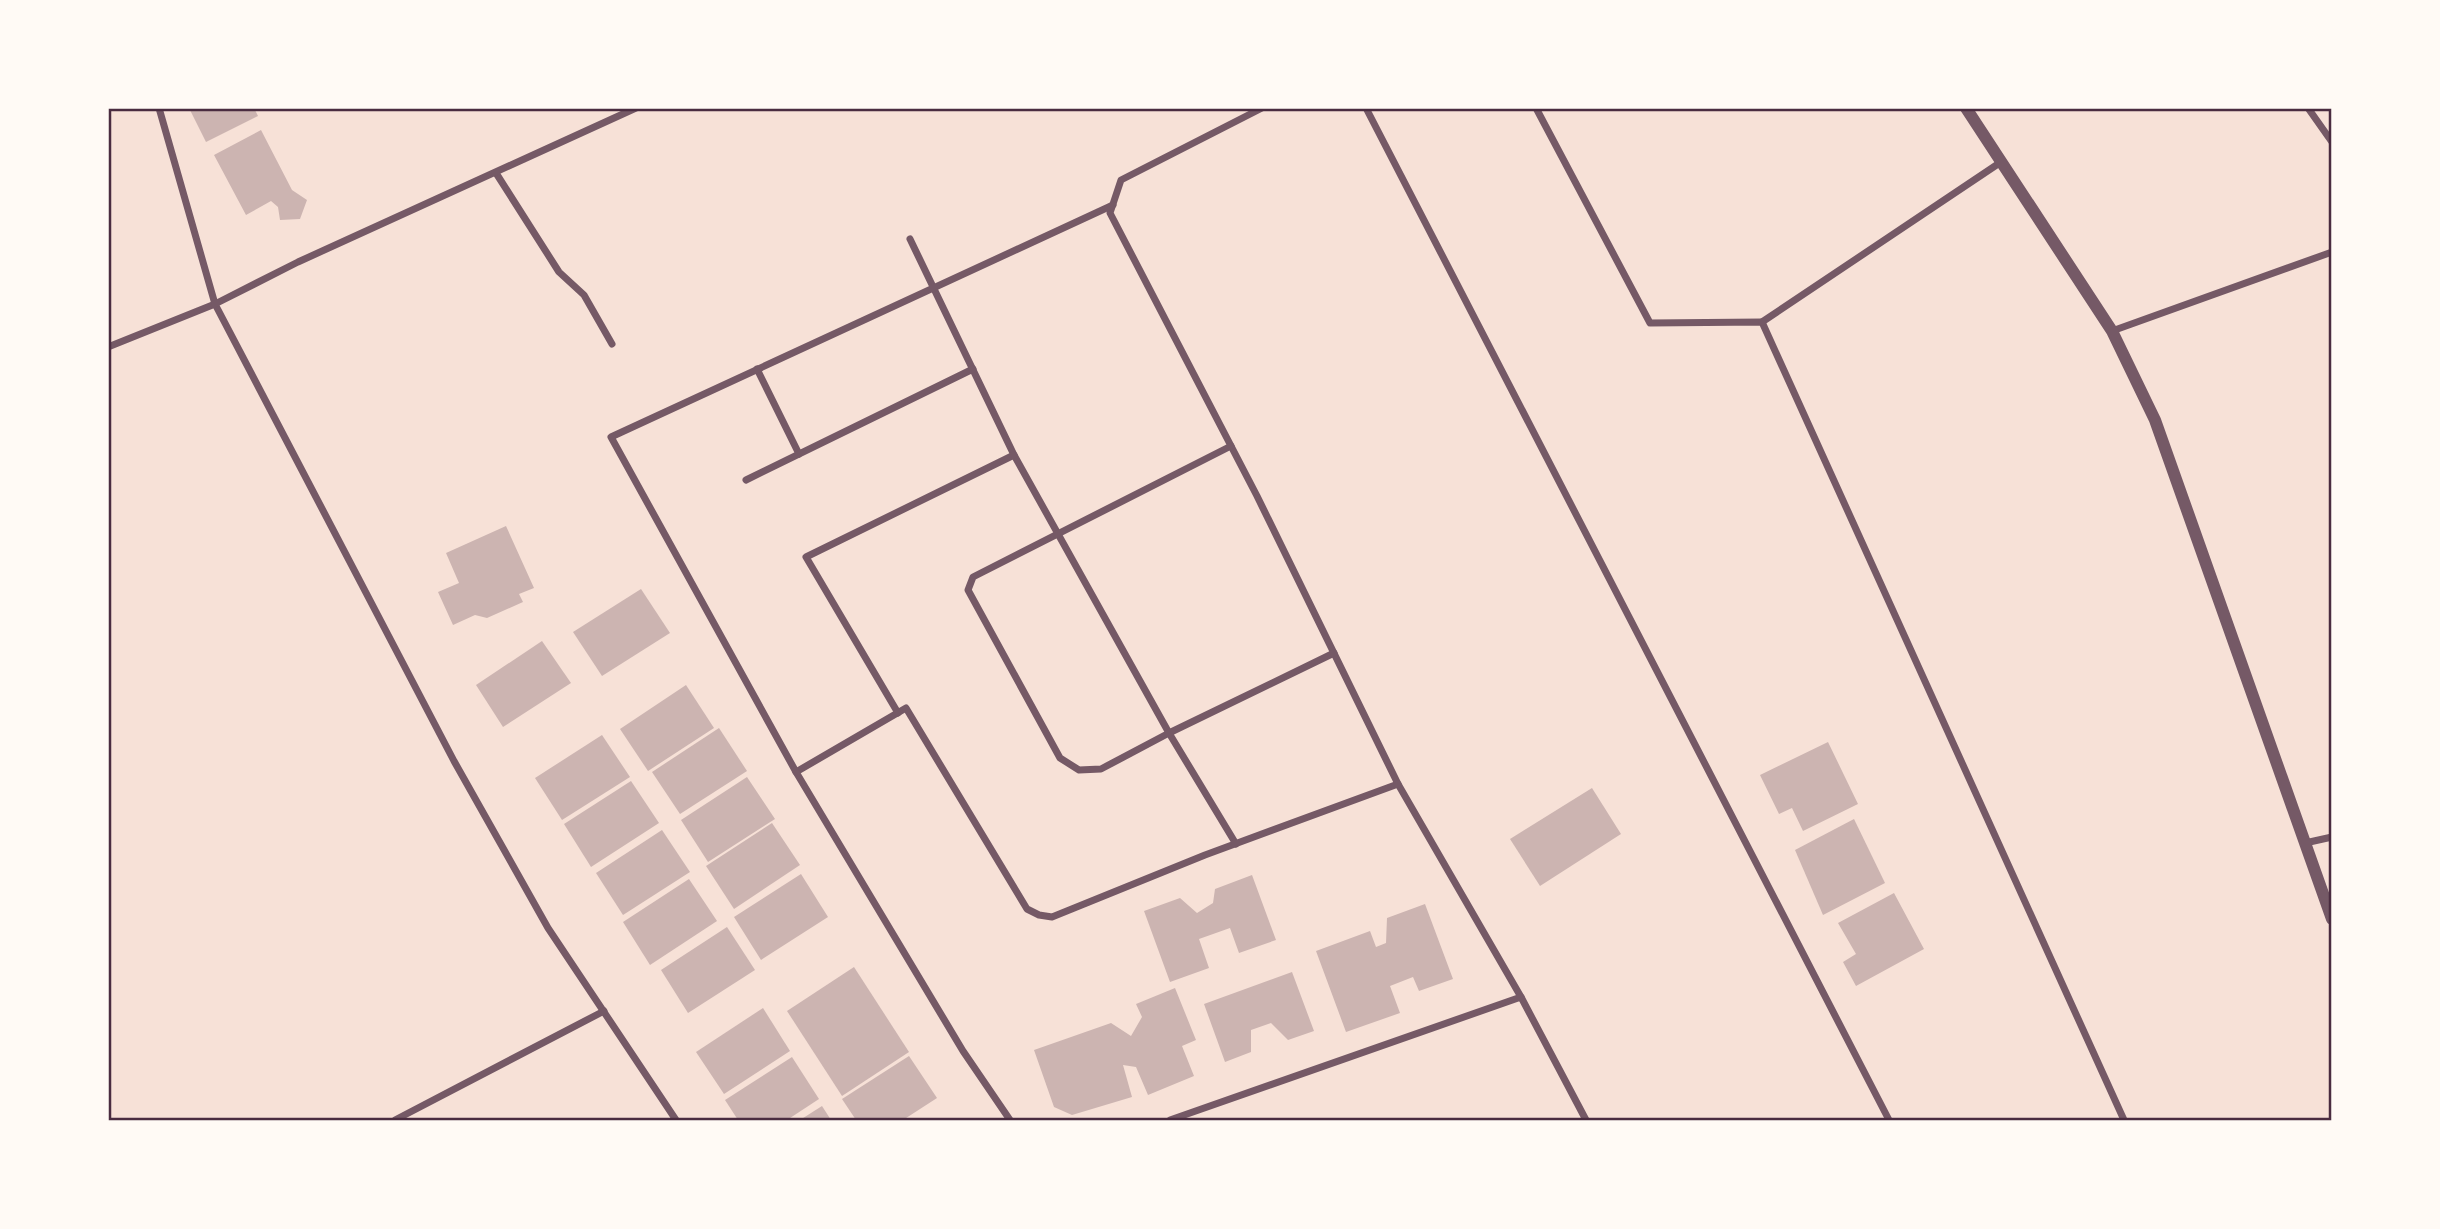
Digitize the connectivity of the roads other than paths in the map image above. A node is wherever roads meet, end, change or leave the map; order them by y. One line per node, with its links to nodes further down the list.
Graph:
1 (159, 108): 15 (street)
2 (636, 108): 10 (street)
3 (1262, 108): 11 (street)
4 (1366, 108): 43 (street)
5 (1536, 108): 16 (street)
6 (1966, 108): 9 (street)
7 (2308, 108): 8 (street)
8 (2332, 142)
9 (2001, 162): 16 (street); 17 (street)
10 (496, 173): 15 (street); 18 (street)
11 (1113, 205): 14 (street); 22 (street)
12 (910, 239): 14 (street)
13 (2332, 251): 17 (street)
14 (934, 288): 20 (street); 21 (street)
15 (215, 304): 19 (street); 37 (street)
16 (1762, 322): 44 (street)
17 (2112, 331): 33 (street)
18 (611, 344)
19 (108, 347)
20 (757, 369): 23 (street); 30 (street)
21 (973, 369): 23 (street); 24 (street)
22 (1231, 446): 26 (street); 27 (street)
23 (799, 454): 25 (street)
24 (1014, 455): 26 (street); 28 (street)
25 (746, 480)
26 (1058, 534): 29 (street); 29 (street)
27 (1334, 653): 29 (street); 31 (street)
28 (898, 713): 30 (street); 34 (street)
29 (1169, 733): 34 (street)
30 (796, 772): 40 (street)
31 (1398, 784): 34 (street); 36 (street)
32 (2332, 837): 33 (street)
33 (2304, 843): 35 (street)
34 (1236, 844)
35 (2332, 919)
36 (1521, 997): 41 (street); 42 (street)
37 (604, 1011): 38 (street); 39 (street)
38 (395, 1121)
39 (676, 1121)
40 (1010, 1121)
41 (1170, 1121)
42 (1586, 1121)
43 (1889, 1121)
44 (2124, 1121)

